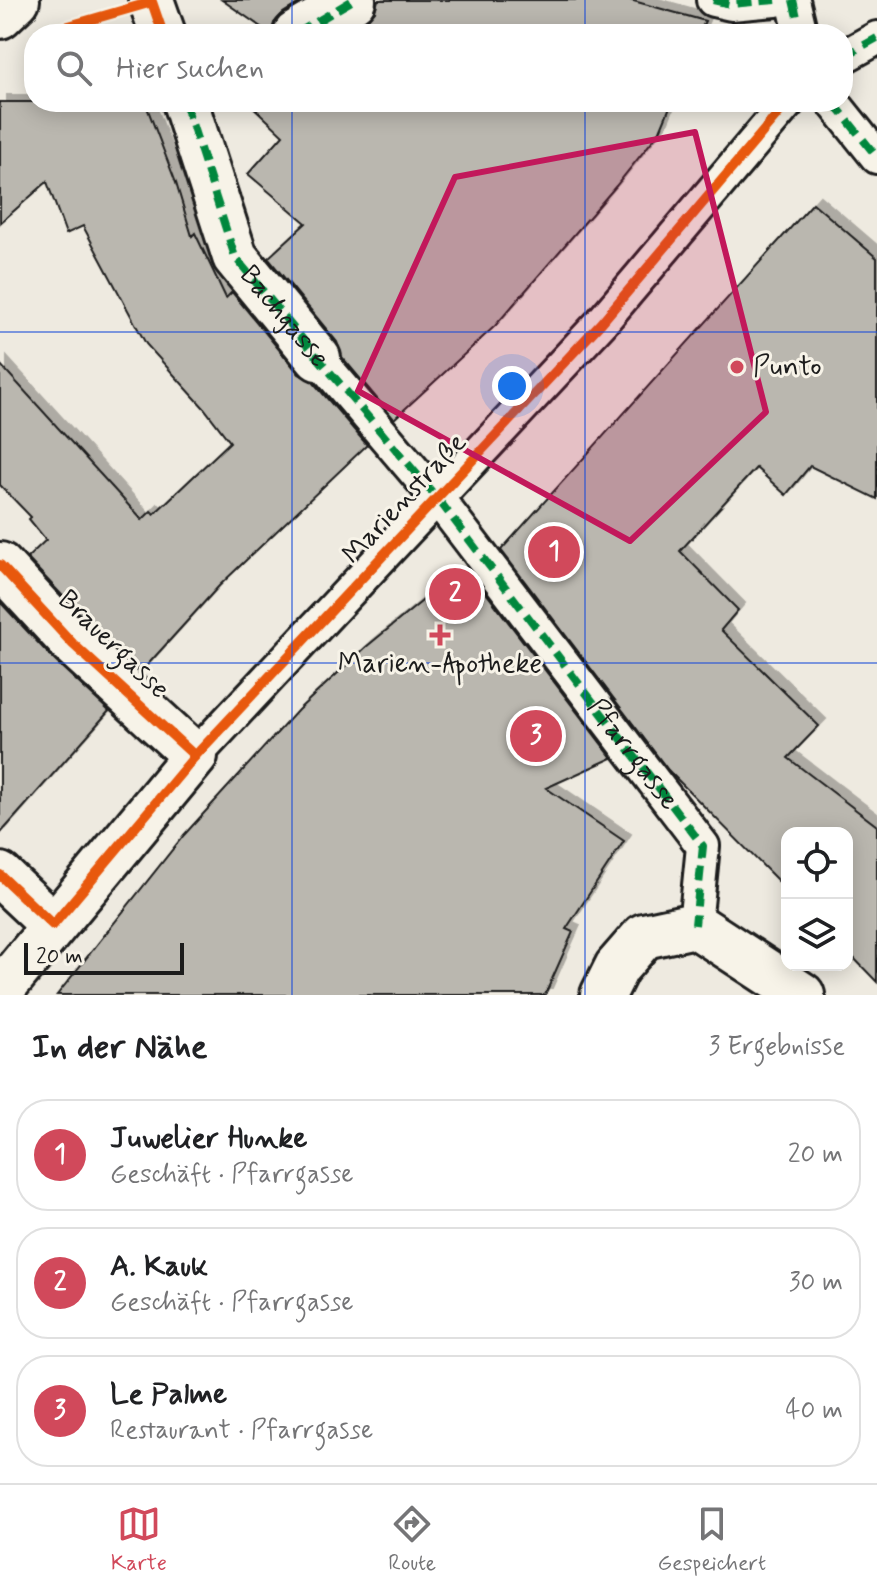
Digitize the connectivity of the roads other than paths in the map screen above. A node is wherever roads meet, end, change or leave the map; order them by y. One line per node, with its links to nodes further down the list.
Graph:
1 (17, 0): 7 (street)
2 (353, 0): 9 (street)
3 (713, 0): 4 (street)
4 (776, 0)
5 (793, 0): 10 (street)
6 (132, 8): 8 (street)
7 (0, 16)
8 (151, 24)
9 (313, 24)
10 (799, 24)
11 (877, 38): 12 (street)
12 (853, 51)
13 (193, 112): 17 (street, Bachgasse)
14 (780, 112): 18 (street, Marienstraße)
15 (841, 112): 16 (street)
16 (877, 157)
17 (318, 358): 18 (street, Bachgasse)
18 (438, 499): 20 (street, Marienstraße); 23 (street, Pfarrgasse)
19 (0, 565): 20 (street, Brauergasse)
20 (195, 756): 22 (street, Marienstraße)
21 (0, 875): 22 (street)
22 (53, 925): 24 (street, Marienstraße)
23 (695, 925): 25 (street); 26 (street)
24 (0, 991)
25 (603, 995)
26 (802, 995)

